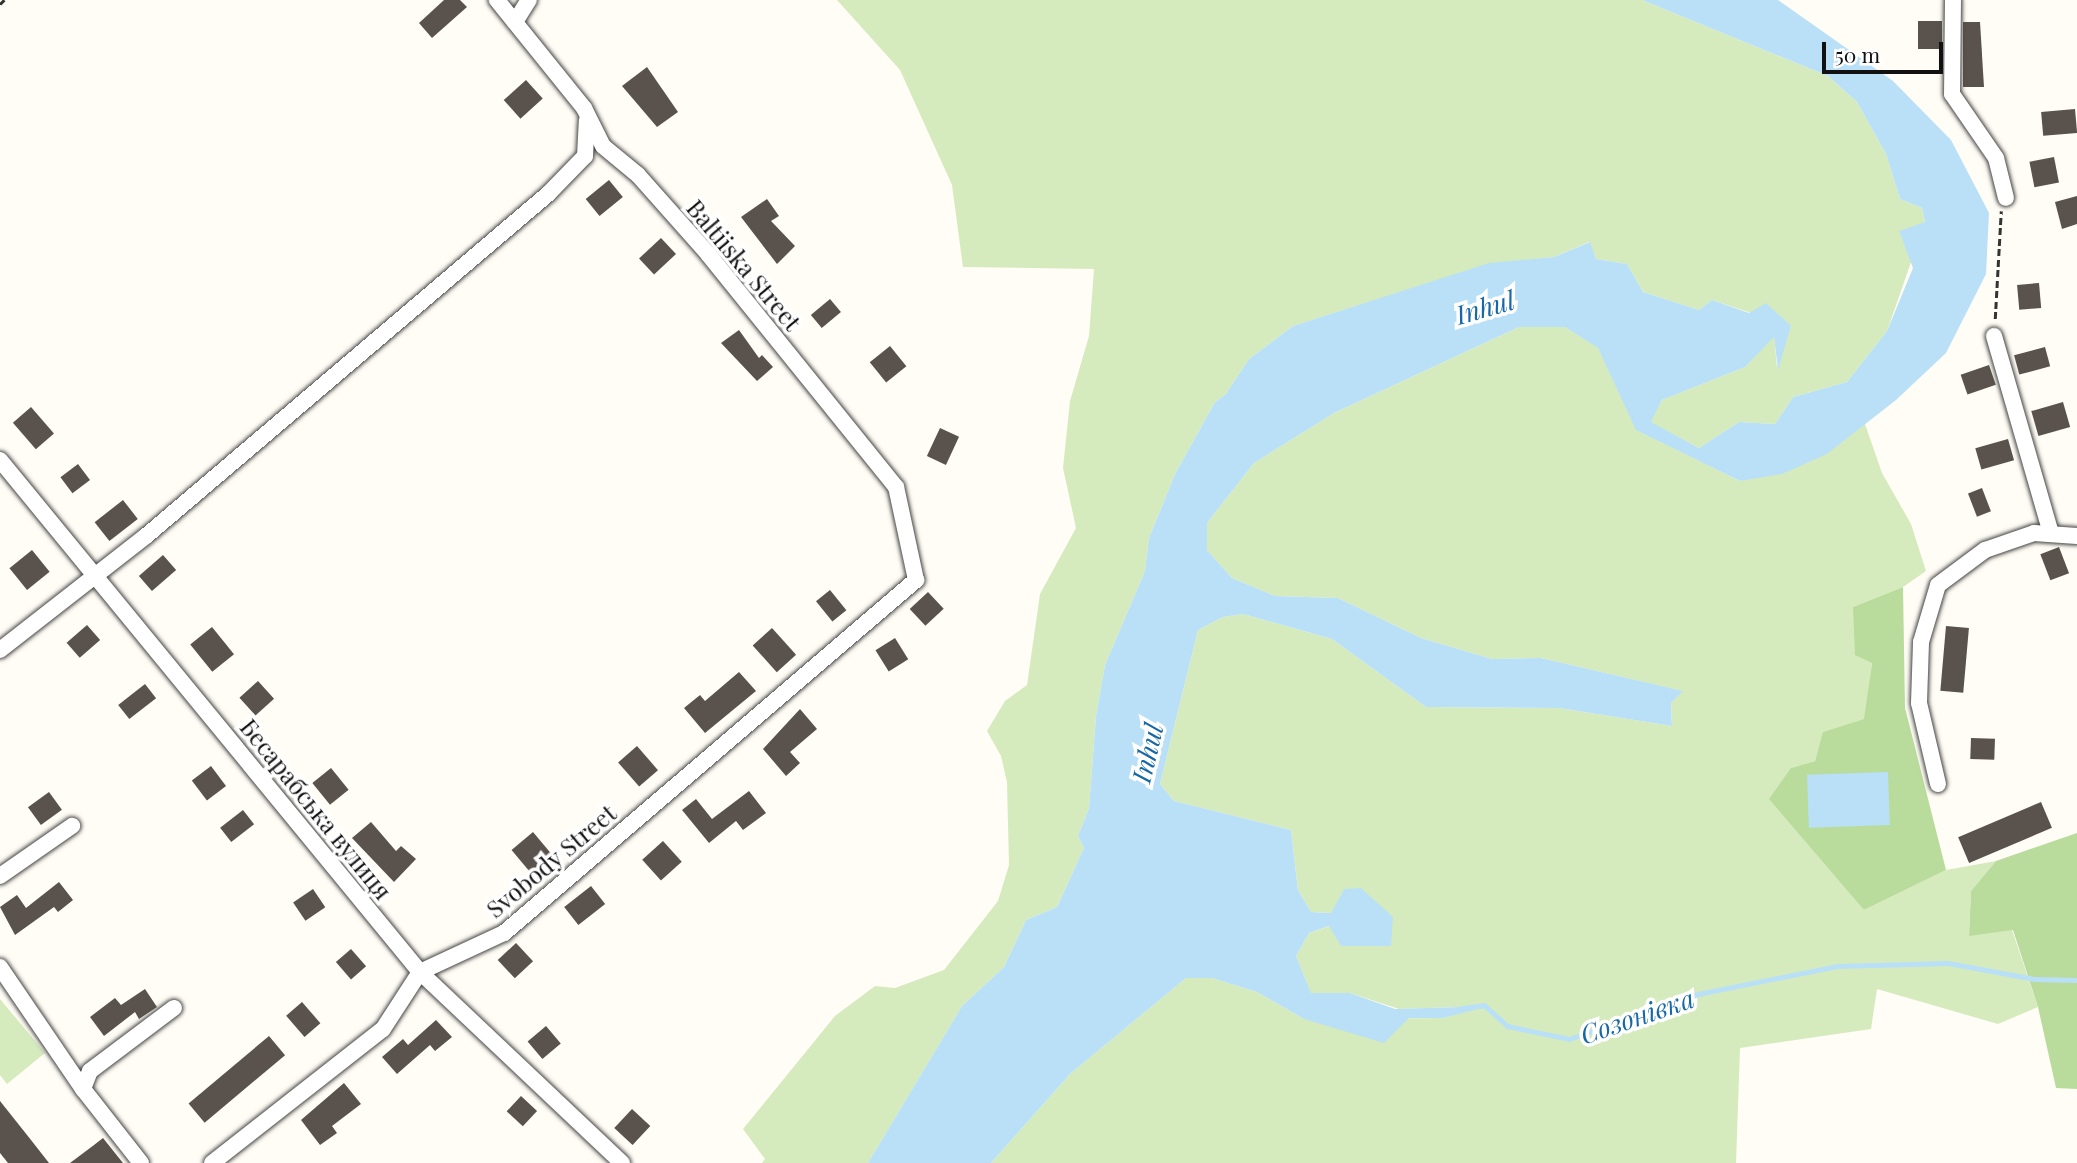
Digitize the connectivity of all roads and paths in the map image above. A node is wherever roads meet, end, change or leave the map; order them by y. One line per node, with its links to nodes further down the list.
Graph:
1 (5, 0): 5 (path)
2 (497, 0): 6 (street, Baltiiska Street)
3 (529, 0): 6 (street)
4 (1953, 0): 8 (street)
5 (0, 4)
6 (515, 22): 7 (street, Baltiiska Street)
7 (584, 108): 13 (street); 14 (street, Baltiiska Street)
8 (2006, 198): 9 (path)
9 (1994, 336): 11 (street)
10 (0, 460): 13 (street, Бесарабська вулиця)
11 (2052, 533): 12 (street); 16 (street)
12 (2077, 536)
13 (95, 574): 15 (street); 20 (street, Бесарабська вулиця)
14 (916, 580): 20 (street, Svobody Street)
15 (0, 650)
16 (1938, 784)
17 (72, 826): 18 (street)
18 (0, 876)
19 (0, 967): 22 (street)
20 (420, 972): 24 (street); 25 (street, Бесарабська вулиця)
21 (174, 1008): 22 (street)
22 (83, 1089): 23 (street)
23 (141, 1163)
24 (212, 1163)
25 (622, 1163)

